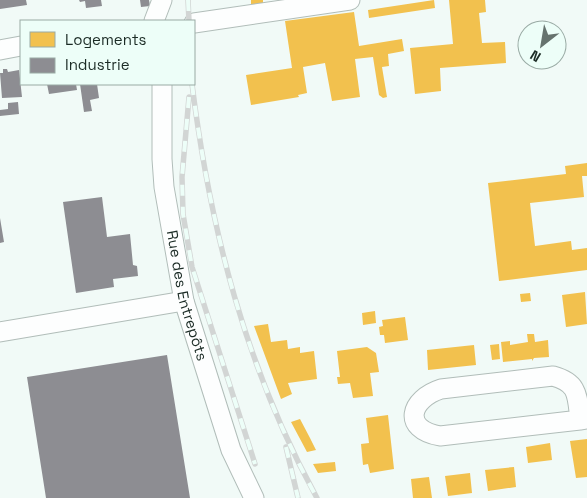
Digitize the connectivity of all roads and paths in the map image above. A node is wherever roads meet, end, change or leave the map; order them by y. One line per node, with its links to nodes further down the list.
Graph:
1 (162, 0): 3 (street)
2 (350, 0): 4 (street)
3 (155, 20)
4 (195, 23)
5 (20, 46): 6 (street)
6 (0, 50)
7 (162, 85): 8 (street, Rue des Entrepôts)
8 (184, 301): 9 (street); 11 (street, Rue des Entrepôts)
9 (0, 332)
10 (584, 420): 10 (street)
11 (254, 498)

